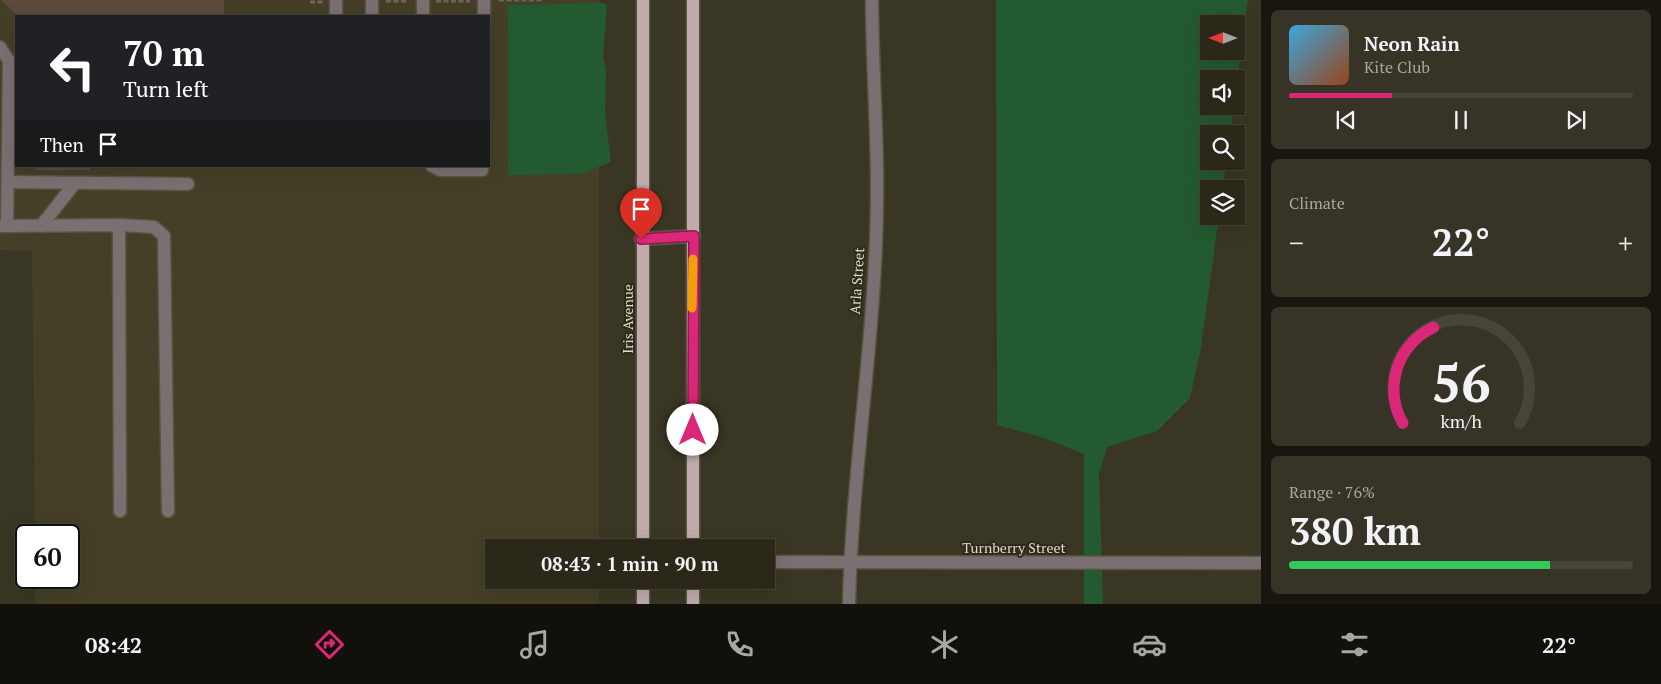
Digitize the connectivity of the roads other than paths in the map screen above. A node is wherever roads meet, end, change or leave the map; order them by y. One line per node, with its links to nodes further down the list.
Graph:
1 (336, 0): 8 (street)
2 (372, 0): 9 (street)
3 (423, 0): 10 (street)
4 (484, 0): 11 (street)
5 (643, 0): 22 (main road, Iris Avenue)
6 (693, 0): 21 (main road)
7 (872, 0): 28 (street, Arla Street)
8 (336, 15)
9 (372, 15)
10 (423, 15)
11 (484, 15)
12 (0, 47): 15 (street)
13 (434, 167): 14 (street)
14 (482, 167)
15 (8, 182): 16 (street); 19 (street)
16 (75, 183): 17 (street); 20 (street)
17 (188, 184)
18 (118, 225): 20 (street); 23 (street); 24 (street)
19 (4, 226): 20 (street)
20 (41, 226)
21 (694, 236): 22 (street); 26 (main road)
22 (641, 239): 25 (main road, Iris Avenue)
23 (120, 511)
24 (168, 511)
25 (643, 539)
26 (693, 539)
27 (775, 562): 28 (street, Turnberry Street)
28 (850, 562): 29 (street, Turnberry Street); 34 (street, Arla Street)
29 (1261, 563)
30 (643, 589): 32 (main road)
31 (693, 589): 33 (main road)
32 (643, 604)
33 (693, 604)
34 (849, 604)

